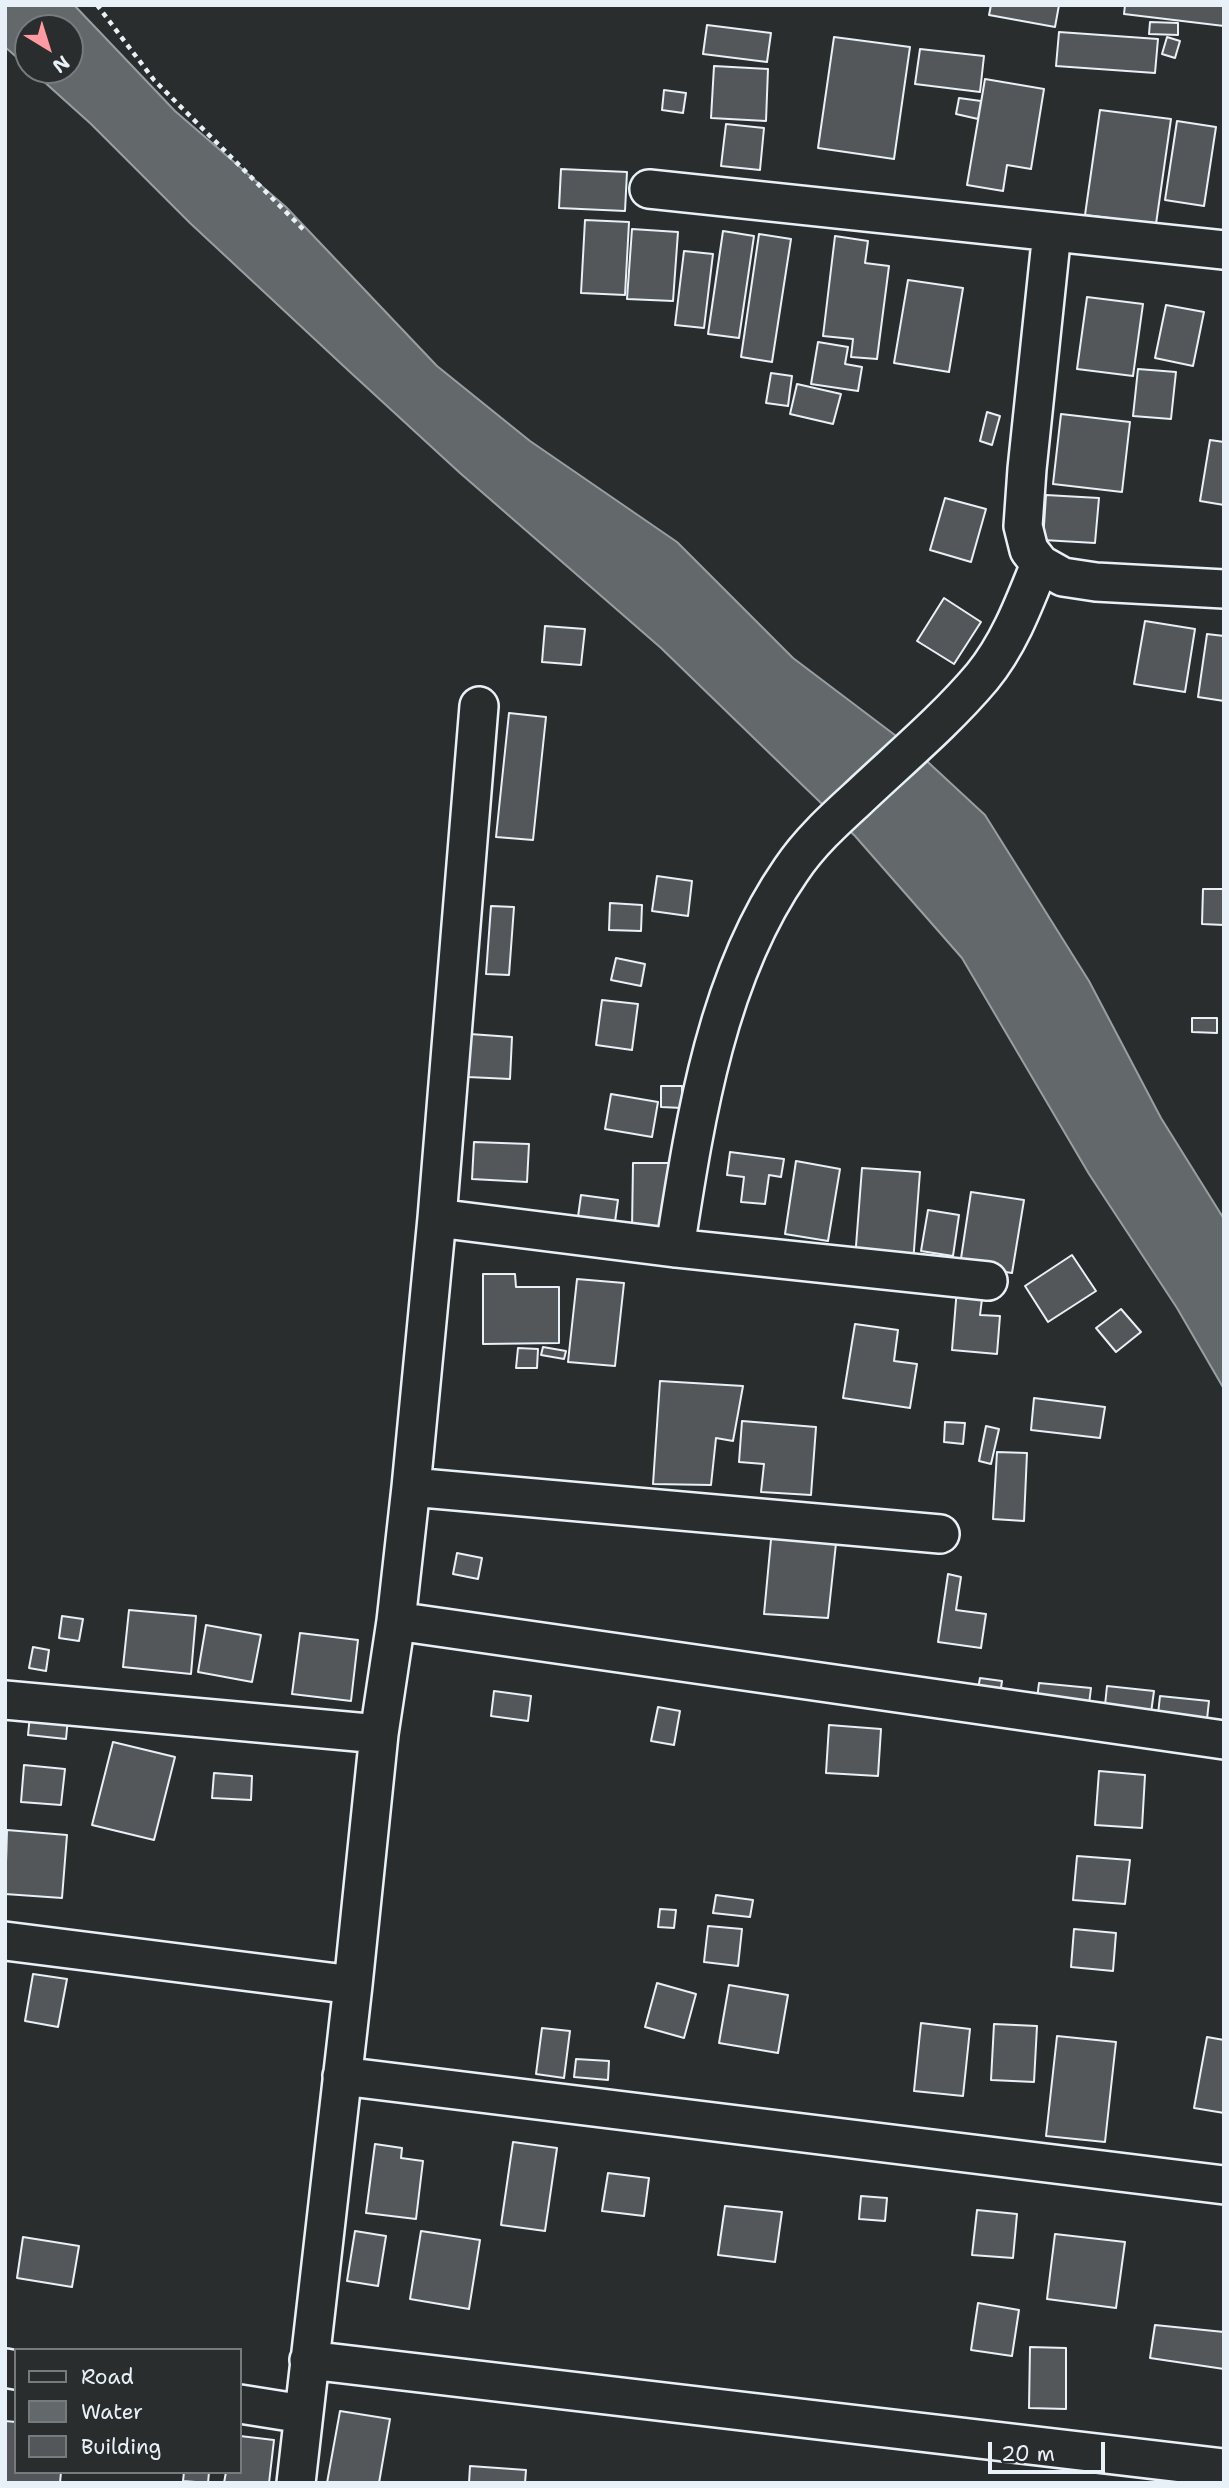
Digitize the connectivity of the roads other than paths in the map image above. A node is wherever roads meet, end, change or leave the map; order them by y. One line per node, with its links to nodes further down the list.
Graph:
1 (649, 189): 2 (street)
2 (1052, 232): 3 (street); 4 (street)
3 (1224, 250)
4 (1040, 564): 5 (street); 8 (street)
5 (1224, 589)
6 (479, 706): 7 (street)
7 (436, 1218): 8 (street); 10 (street)
8 (675, 1248): 9 (street)
9 (988, 1281)
10 (411, 1487): 11 (street); 12 (street)
11 (940, 1534)
12 (396, 1621): 14 (street); 15 (street)
13 (5, 1700): 14 (street)
14 (379, 1734): 17 (street)
15 (1224, 1740)
16 (5, 1941): 17 (street)
17 (353, 1985): 18 (street)
18 (342, 2076): 19 (street); 20 (street)
19 (1224, 2185)
20 (309, 2360): 22 (street); 23 (street)
21 (242, 2404): 22 (street)
22 (303, 2414): 24 (street)
23 (1224, 2468)
24 (296, 2483)

